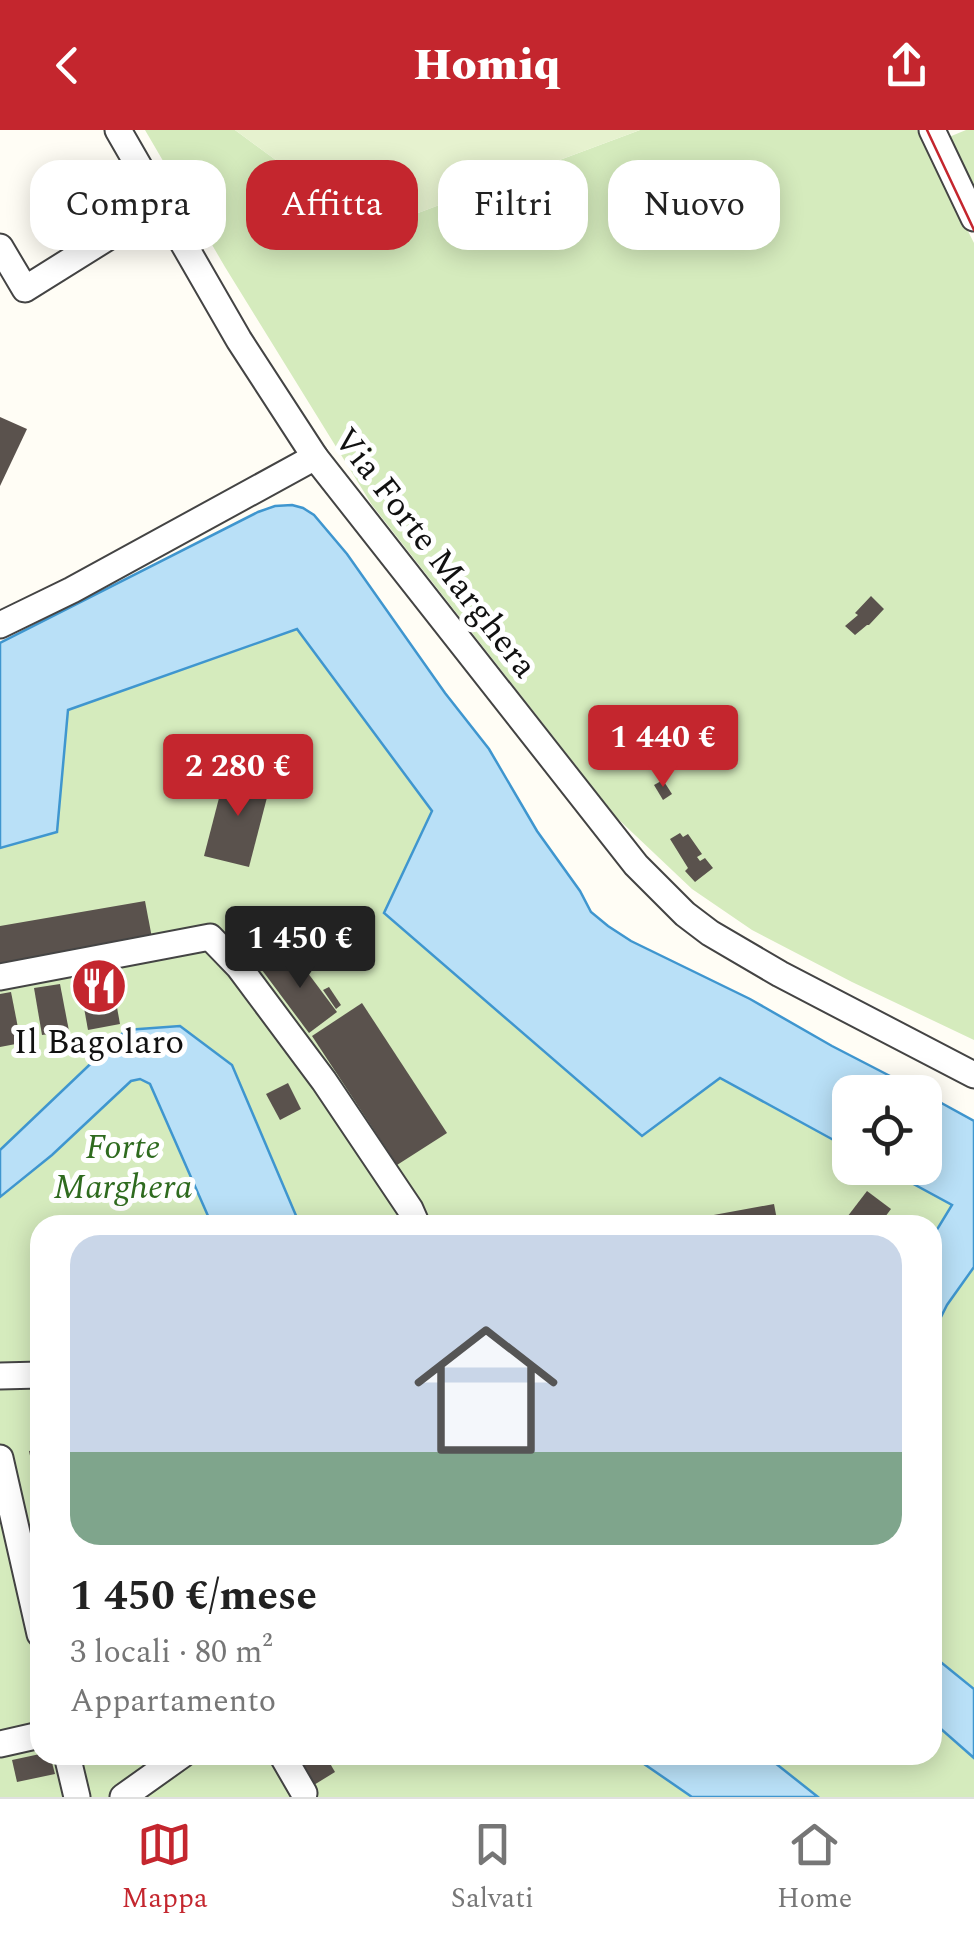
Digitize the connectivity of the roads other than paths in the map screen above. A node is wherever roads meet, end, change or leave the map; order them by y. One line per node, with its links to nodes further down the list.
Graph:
1 (118, 130): 3 (street, Via Forte Marghera)
2 (932, 130): 4 (street)
3 (135, 160)
4 (974, 218)
5 (0, 247): 6 (street)
6 (87, 250)
7 (188, 250): 8 (street, Via Forte Marghera)
8 (315, 456): 9 (street); 11 (street, Via Forte Marghera)
9 (0, 624)
10 (0, 977): 12 (street)
11 (974, 1075)
12 (413, 1215)
13 (0, 1376): 14 (street)
14 (30, 1376)
15 (0, 1458): 16 (street)
16 (30, 1590)
17 (30, 1737): 18 (street)
18 (0, 1744)
19 (70, 1765): 23 (street)
20 (168, 1765): 24 (street)
21 (288, 1765): 22 (street)
22 (304, 1792)
23 (77, 1797)
24 (123, 1797)

